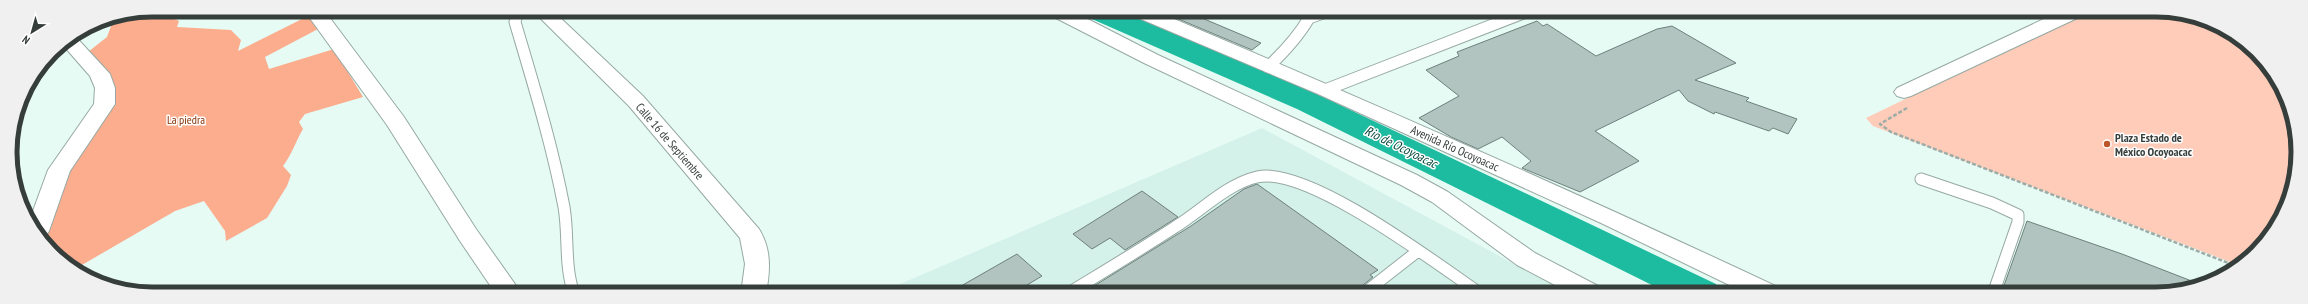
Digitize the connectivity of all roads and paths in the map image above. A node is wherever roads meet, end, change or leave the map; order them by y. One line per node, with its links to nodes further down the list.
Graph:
1 (319, 17): 17 (street)
2 (516, 17): 18 (lane)
3 (548, 17): 19 (street, Calle 16 de Septiembre)
4 (1070, 17): 23 (street)
5 (1152, 17): 10 (street, Avenida Río Ocoyoacac)
6 (1513, 17): 11 (lane)
7 (2078, 17): 12 (street)
8 (1309, 18): 10 (lane)
9 (72, 44): 14 (street)
10 (1268, 67): 11 (street, Avenida Río Ocoyoacac)
11 (1325, 90): 24 (street, Avenida Río Ocoyoacac)
12 (1907, 99): 16 (path)
13 (1921, 179): 25 (lane)
14 (39, 225)
15 (1418, 251): 20 (lane); 21 (lane); 22 (lane)
16 (2231, 264)
17 (505, 287)
18 (570, 287)
19 (754, 287)
20 (1078, 287)
21 (1372, 287)
22 (1471, 287)
23 (1580, 287)
24 (1756, 287)
25 (1995, 287)

